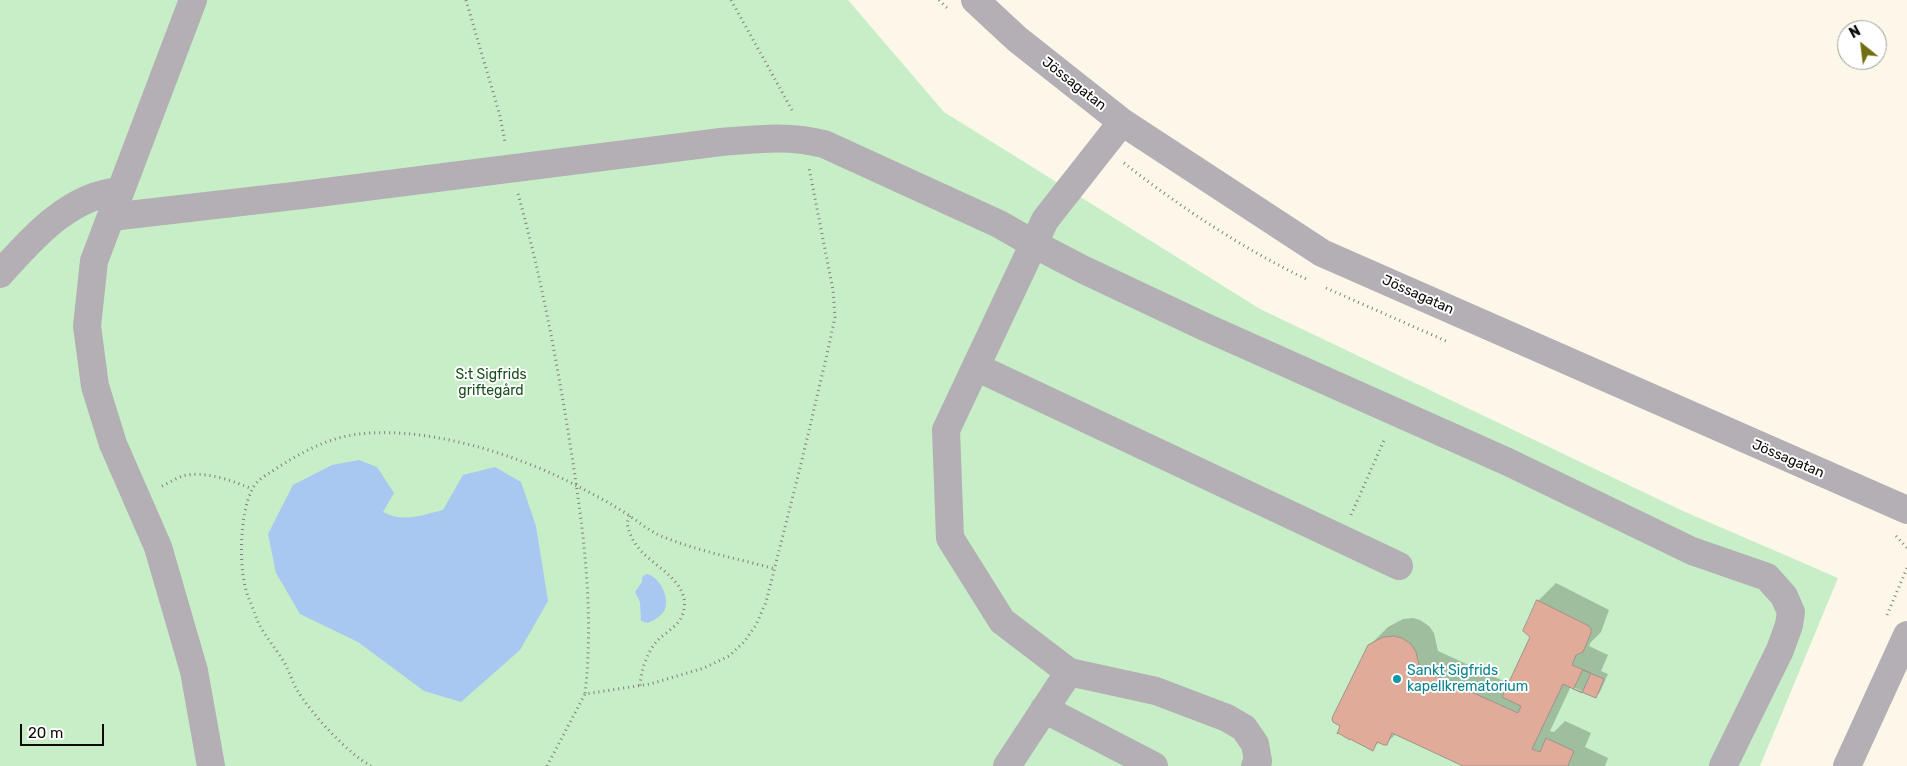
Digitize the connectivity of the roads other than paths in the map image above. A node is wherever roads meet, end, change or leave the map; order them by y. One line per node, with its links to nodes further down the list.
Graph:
1 (192, 0): 4 (street)
2 (975, 0): 3 (street, Jössagatan)
3 (1122, 122): 6 (street); 9 (street, Jössagatan)
4 (120, 191): 5 (street); 7 (street)
5 (111, 217): 6 (street); 14 (street)
6 (1034, 244): 8 (street); 18 (street)
7 (0, 274)
8 (976, 367): 10 (street); 12 (street)
9 (1907, 510)
10 (1399, 566)
11 (1907, 635): 19 (street)
12 (1070, 672): 13 (street); 17 (street)
13 (1044, 709): 15 (street); 16 (street)
14 (211, 766)
15 (1006, 766)
16 (1154, 766)
17 (1255, 766)
18 (1723, 766)
19 (1847, 766)

